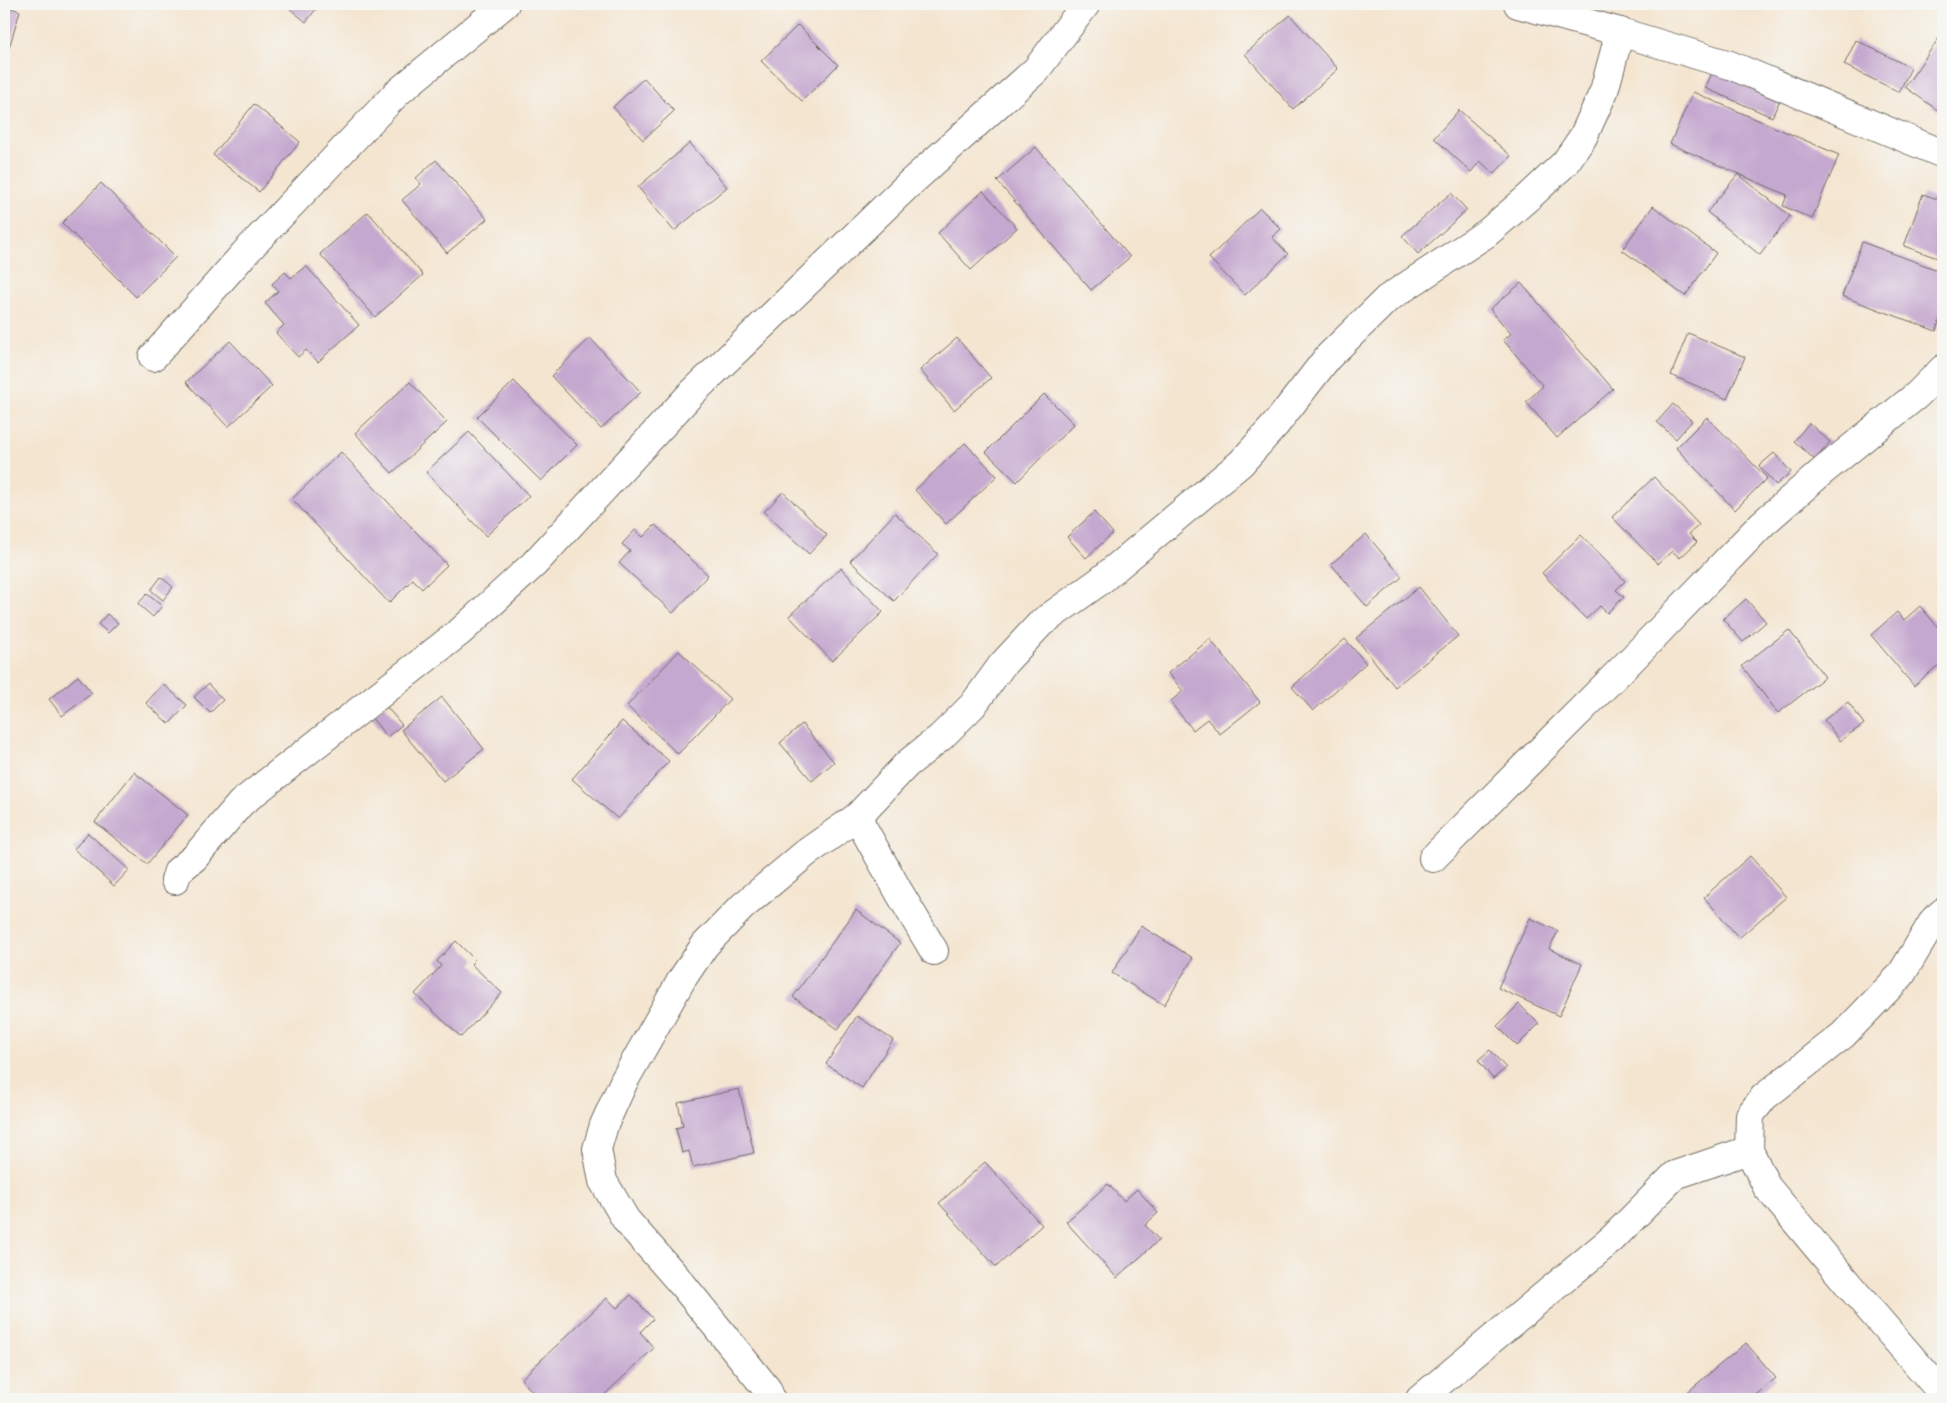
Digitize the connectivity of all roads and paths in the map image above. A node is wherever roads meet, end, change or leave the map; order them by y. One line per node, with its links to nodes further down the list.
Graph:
1 (505, 4): 6 (street)
2 (1086, 4): 10 (street)
3 (1518, 4): 4 (street)
4 (1620, 32): 5 (street); 8 (street)
5 (1943, 154)
6 (152, 357)
7 (1943, 368): 9 (street)
8 (857, 817): 12 (street); 15 (street)
9 (1433, 858)
10 (176, 880)
11 (1943, 912): 13 (street)
12 (934, 951)
13 (1749, 1150): 14 (street); 16 (street)
14 (1943, 1394)
15 (771, 1399)
16 (1420, 1399)

